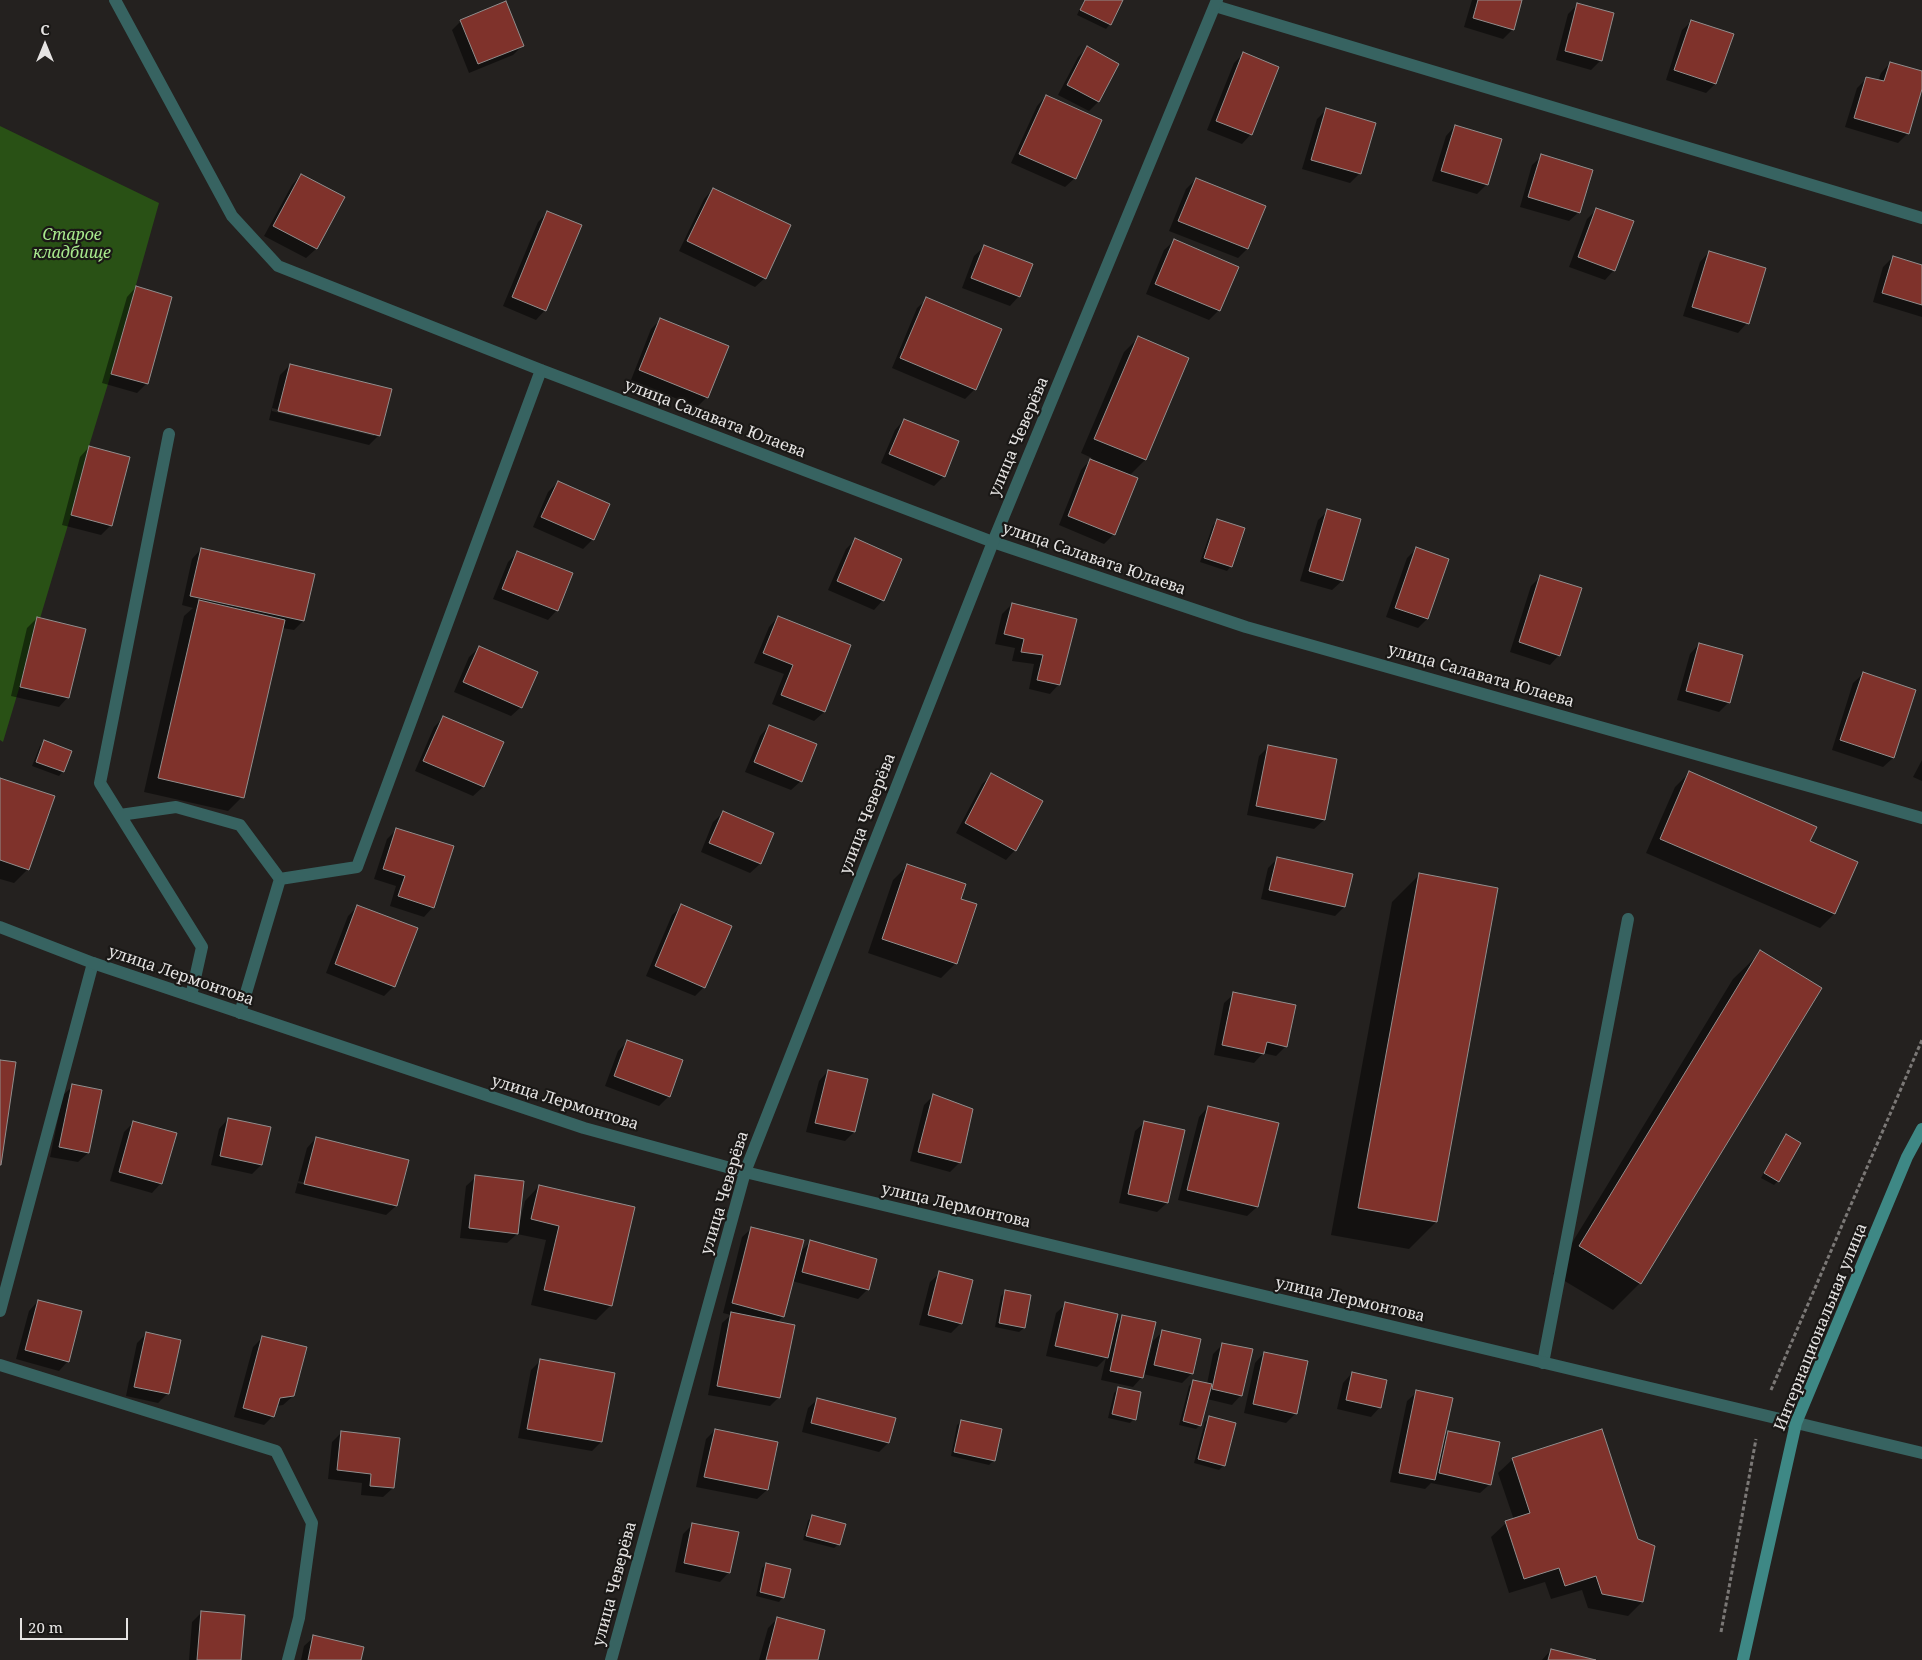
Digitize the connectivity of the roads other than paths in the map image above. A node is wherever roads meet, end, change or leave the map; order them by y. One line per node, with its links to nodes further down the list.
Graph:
1 (115, 0): 4 (street, улица Салавата Юлаева)
2 (1216, 3): 3 (street); 6 (street, улица Чеверёва)
3 (1922, 218)
4 (541, 370): 6 (street, улица Салавата Юлаева); 9 (street)
5 (169, 434): 7 (street)
6 (993, 542): 8 (street, улица Салавата Юлаева); 16 (street, улица Чеверёва)
7 (120, 816): 9 (street); 13 (street)
8 (1922, 818)
9 (280, 879): 14 (street)
10 (1628, 919): 18 (street)
11 (0, 927): 12 (street, улица Лермонтова)
12 (93, 963): 13 (street, улица Лермонтова); 17 (street)
13 (191, 996): 14 (street, улица Лермонтова)
14 (240, 1013): 16 (street, улица Лермонтова)
15 (1922, 1129): 20 (main road, Интернациональная улица)
16 (745, 1172): 18 (street, улица Лермонтова); 23 (street, улица Чеверёва)
17 (0, 1311)
18 (1543, 1363): 20 (street, улица Лермонтова)
19 (0, 1365): 22 (street)
20 (1796, 1423): 21 (street, улица Лермонтова); 24 (main road, Интернациональная улица)
21 (1922, 1453)
22 (288, 1660)
23 (611, 1660)
24 (1743, 1660)

